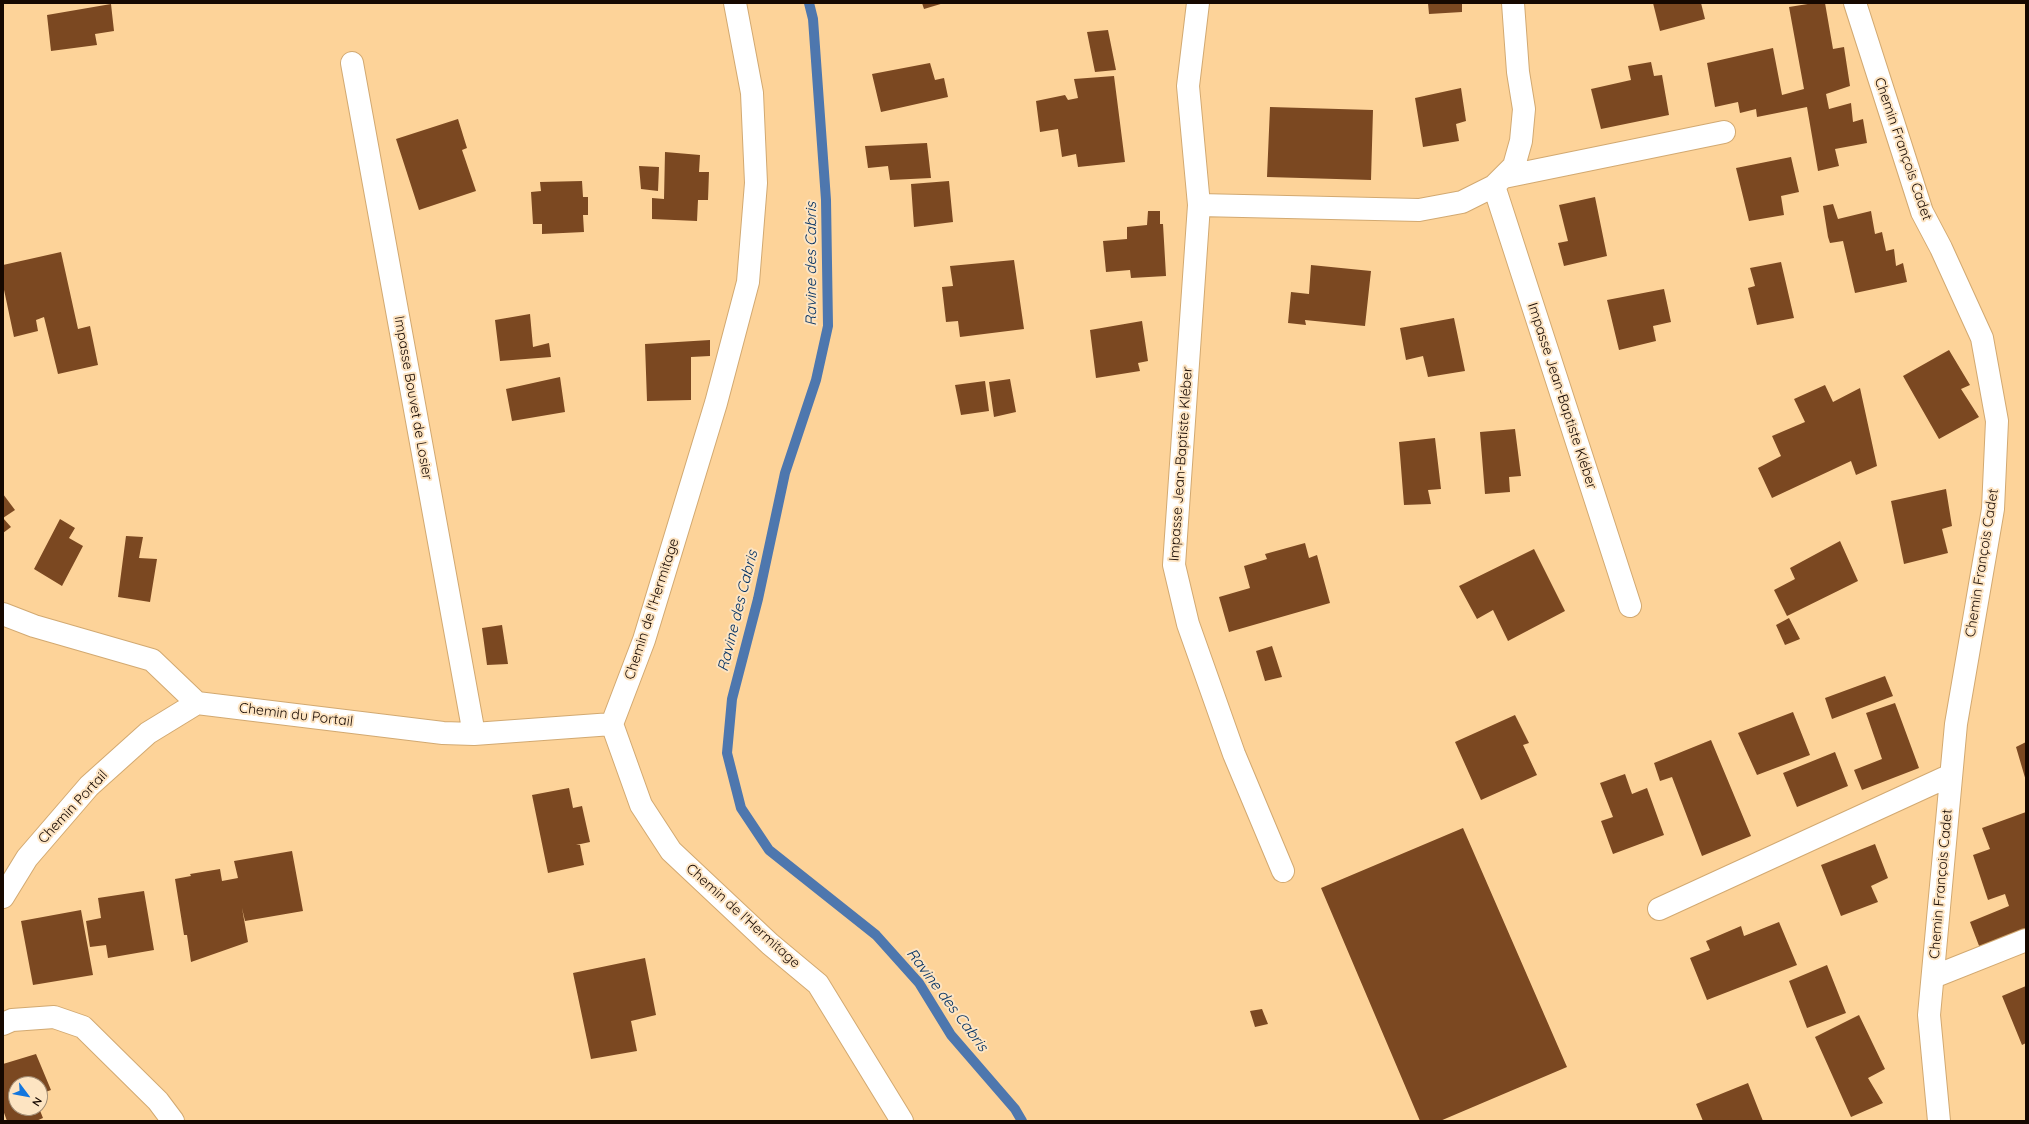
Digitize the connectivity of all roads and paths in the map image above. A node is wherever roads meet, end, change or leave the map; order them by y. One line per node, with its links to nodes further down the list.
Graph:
1 (735, 3): 12 (street, Chemin de l'Hermitage)
2 (1198, 3): 8 (street, Impasse Jean-Baptiste Kléber)
3 (1513, 3): 7 (street)
4 (1855, 3): 14 (street, Chemin François Cadet)
5 (352, 63): 13 (street, Impasse Bouvet de Losier)
6 (1724, 132): 7 (street)
7 (1499, 181): 8 (street); 9 (street, Impasse Jean-Baptiste Kléber)
8 (1199, 205): 15 (street, Impasse Jean-Baptiste Kléber)
9 (1630, 606)
10 (3, 614): 11 (street)
11 (197, 703): 13 (street, Chemin du Portail); 16 (street, Chemin Portail)
12 (612, 724): 13 (street, Chemin du Portail); 22 (street, Chemin de l'Hermitage)
13 (474, 734)
14 (1951, 775): 17 (street); 19 (street, Chemin François Cadet)
15 (1284, 871)
16 (3, 897)
17 (1659, 909)
18 (2026, 940): 19 (street)
19 (1933, 977): 23 (street, Chemin François Cadet)
20 (3, 1024): 21 (street)
21 (173, 1121)
22 (902, 1121)
23 (1939, 1121)

